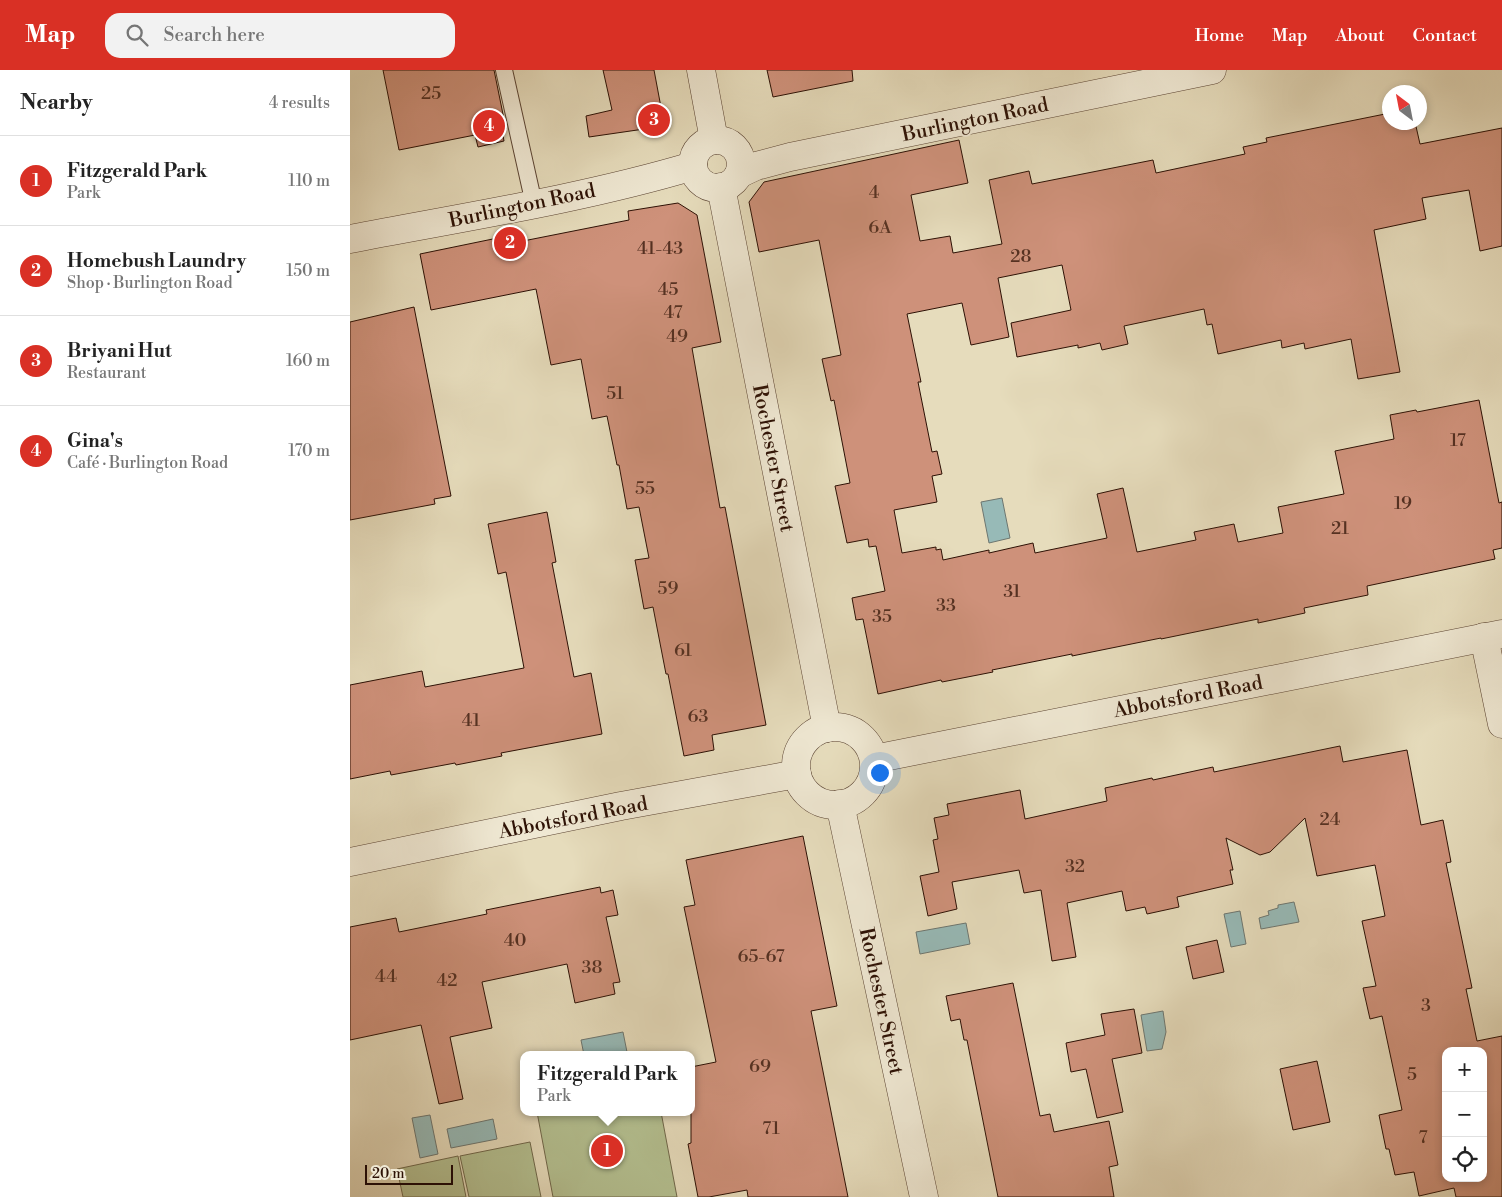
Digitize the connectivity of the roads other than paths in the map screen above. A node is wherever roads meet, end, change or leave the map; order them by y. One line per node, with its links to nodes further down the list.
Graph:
1 (504, 70): 7 (lane)
2 (702, 70): 4 (street)
3 (1212, 70): 6 (street, Burlington Road)
4 (714, 140): 5 (street); 6 (street)
5 (694, 166): 6 (street); 7 (street, Burlington Road)
6 (730, 181): 11 (street, Rochester Street)
7 (534, 204): 8 (street, Burlington Road)
8 (350, 239)
9 (1493, 635): 10 (street); 12 (street, Abbotsford Road)
10 (1502, 724)
11 (827, 728): 12 (street); 13 (street)
12 (874, 759): 14 (street)
13 (797, 774): 14 (street); 15 (street, Abbotsford Road)
14 (840, 804): 16 (street, Rochester Street)
15 (350, 862)
16 (924, 1197)

